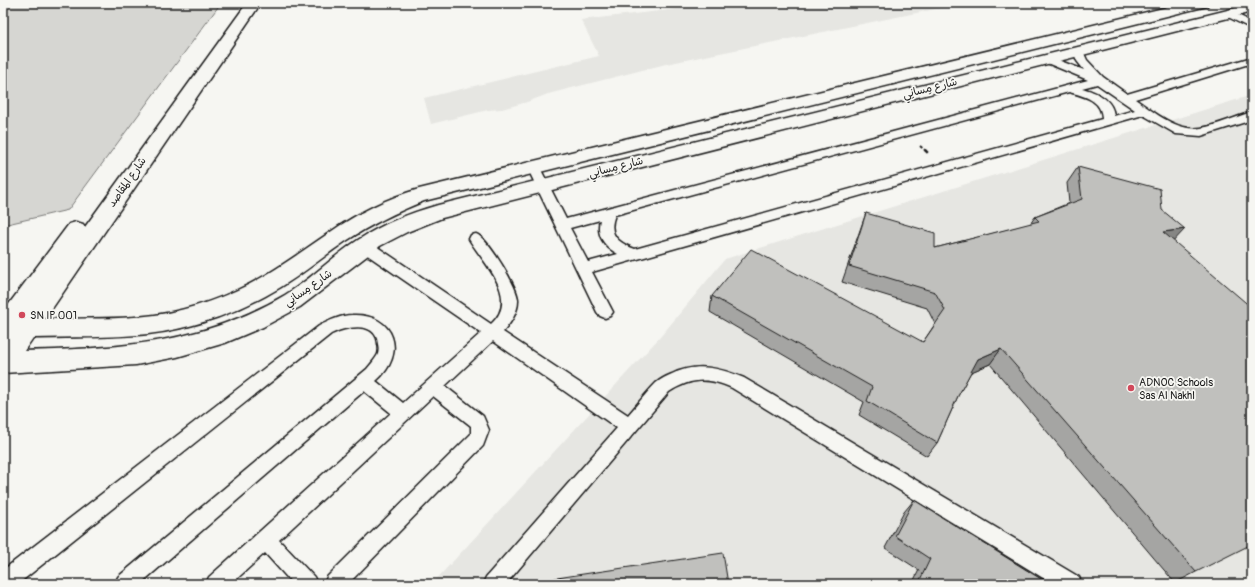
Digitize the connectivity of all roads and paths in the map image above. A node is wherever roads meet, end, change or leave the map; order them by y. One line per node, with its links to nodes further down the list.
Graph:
1 (237, 3): 17 (street, شارع المقاصد)
2 (254, 3): 17 (street, شارع المقاصد)
3 (1202, 3): 7 (street, شارع مِسانِي)
4 (1252, 8): 5 (street, شارع مِسانِي)
5 (1230, 14): 6 (lane); 7 (street, شارع مِسانِي)
6 (1252, 26)
7 (1058, 52): 9 (lane); 9 (lane); 12 (street, شارع مِسانِي); 16 (street, شارع مِسانِي)
8 (1252, 60): 11 (lane)
9 (1099, 80): 10 (lane); 11 (lane)
10 (1067, 88): 15 (lane); 20 (lane)
11 (1125, 98): 13 (lane)
12 (759, 111): 16 (street); 18 (street, شارع مِسانِي)
13 (1144, 111): 14 (lane); 15 (lane)
14 (1252, 116)
15 (1108, 121): 24 (lane)
16 (773, 128): 19 (street, شارع مِسانِي)
17 (153, 133): 26 (street, شارع المقاصد)
18 (533, 167): 19 (lane); 28 (street, شارع مِسانِي)
19 (542, 186): 21 (lane); 23 (street, شارع مِسانِي)
20 (610, 212): 21 (lane); 24 (lane)
21 (562, 225): 25 (lane)
22 (476, 239): 30 (lane)
23 (365, 246): 30 (lane); 31 (street, شارع مِسانِي)
24 (633, 254): 25 (lane)
25 (583, 269): 27 (lane)
26 (54, 274): 28 (street, شارع المقاصد); 29 (street, شارع المقاصد)
27 (604, 312)
28 (26, 328): 29 (street, شارع مِسانِي); 31 (street, شارع المقاصد)
29 (3, 330)
30 (492, 333): 33 (lane); 35 (lane)
31 (3, 362)
32 (364, 381): 34 (lane); 37 (lane); 38 (lane)
33 (433, 386): 34 (lane); 41 (lane)
34 (403, 413): 36 (lane)
35 (629, 426): 42 (lane); 43 (lane)
36 (265, 539): 39 (lane); 40 (lane)
37 (3, 582)
38 (125, 584)
39 (216, 584)
40 (307, 584)
41 (334, 584)
42 (494, 584)
43 (1072, 584)

